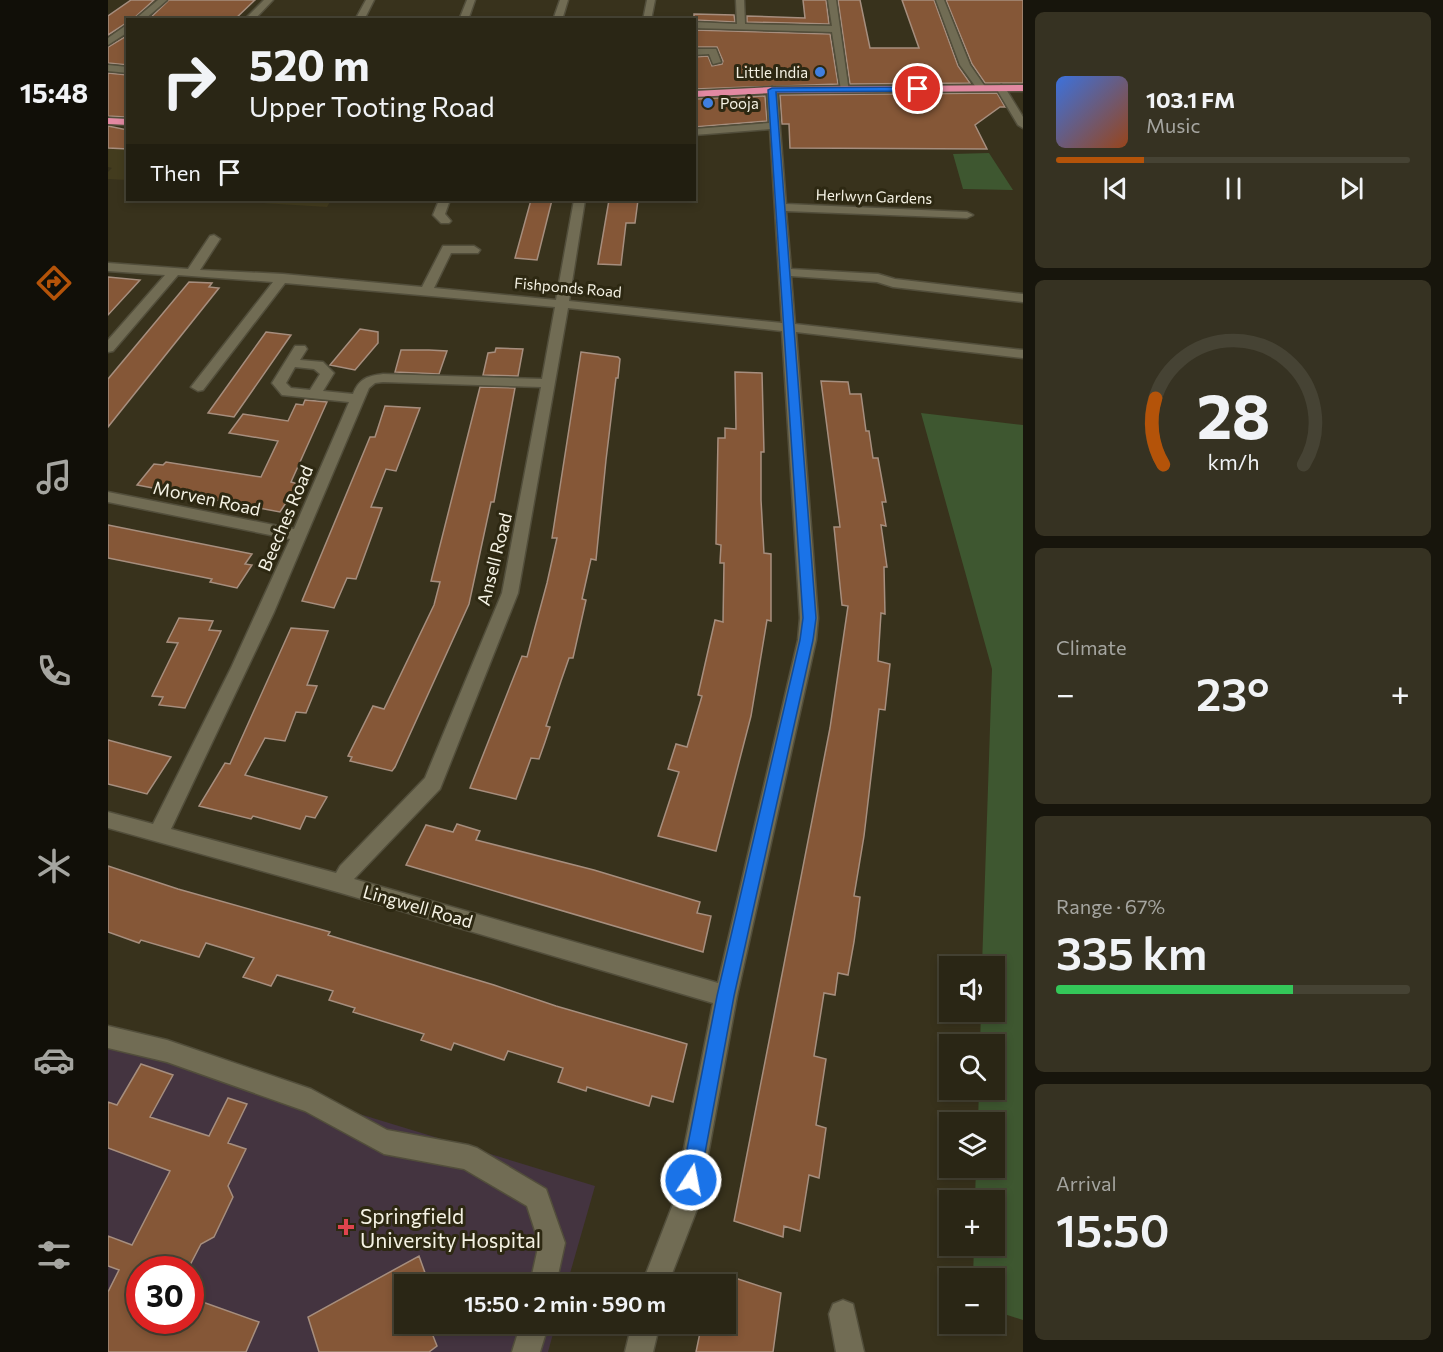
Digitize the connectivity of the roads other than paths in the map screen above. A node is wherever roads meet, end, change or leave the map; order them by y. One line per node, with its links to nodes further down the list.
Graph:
1 (163, 0): 10 (street)
2 (268, 0): 11 (street)
3 (370, 0): 12 (street)
4 (471, 0): 13 (street)
5 (564, 0): 14 (street)
6 (651, 0): 15 (street)
7 (740, 0): 17 (street)
8 (832, 0): 19 (street)
9 (940, 0): 25 (street)
10 (140, 18)
11 (250, 18)
12 (360, 18)
13 (464, 18)
14 (558, 18)
15 (647, 18)
16 (696, 25): 17 (street)
17 (741, 27): 19 (street)
18 (126, 28): 20 (street)
19 (837, 29): 29 (street)
20 (108, 42)
21 (696, 52): 22 (street)
22 (716, 62)
23 (108, 68): 24 (street)
24 (126, 70)
25 (981, 88): 26 (highway); 29 (highway)
26 (1001, 88): 27 (highway); 33 (street)
27 (1023, 88)
28 (772, 90): 29 (highway); 30 (highway); 34 (street)
29 (846, 90)
30 (696, 94)
31 (108, 121): 32 (highway)
32 (126, 122)
33 (1023, 125)
34 (775, 126): 35 (street); 38 (street)
35 (696, 132)
36 (444, 201): 40 (street)
37 (580, 201): 50 (street, Ansell Road)
38 (780, 207): 39 (street, Herlwyn Gardens); 46 (street)
39 (968, 215)
40 (445, 221)
41 (214, 239): 45 (street)
42 (474, 250): 48 (street)
43 (108, 267): 44 (street, Fishponds Road)
44 (175, 272): 45 (street, Fishponds Road); 52 (street)
45 (192, 272): 47 (street, Fishponds Road)
46 (785, 272): 49 (street); 51 (street)
47 (283, 278): 48 (street, Fishponds Road); 57 (street)
48 (427, 291): 50 (street, Fishponds Road)
49 (1023, 298)
50 (561, 303): 51 (street, Fishponds Road); 56 (street, Ansell Road)
51 (789, 327): 54 (street, Fishponds Road); 65 (street)
52 (108, 348)
53 (300, 350): 55 (street)
54 (1023, 354)
55 (292, 363): 58 (street); 58 (street)
56 (547, 383): 59 (street, Beeches Road); 64 (street, Ansell Road)
57 (198, 387)
58 (314, 395): 59 (street)
59 (358, 399): 61 (street, Beeches Road)
60 (108, 497): 61 (street, Morven Road)
61 (299, 535): 63 (street, Beeches Road)
62 (108, 820): 63 (street, Lingwell Road)
63 (159, 833): 64 (street, Lingwell Road)
64 (341, 884): 65 (street, Lingwell Road)
65 (726, 996): 68 (street)
66 (108, 1037): 67 (street)
67 (545, 1274)
68 (659, 1274)
69 (843, 1314): 74 (street)
70 (532, 1334): 72 (street)
71 (643, 1334): 73 (street)
72 (526, 1352)
73 (639, 1352)
74 (850, 1352)

